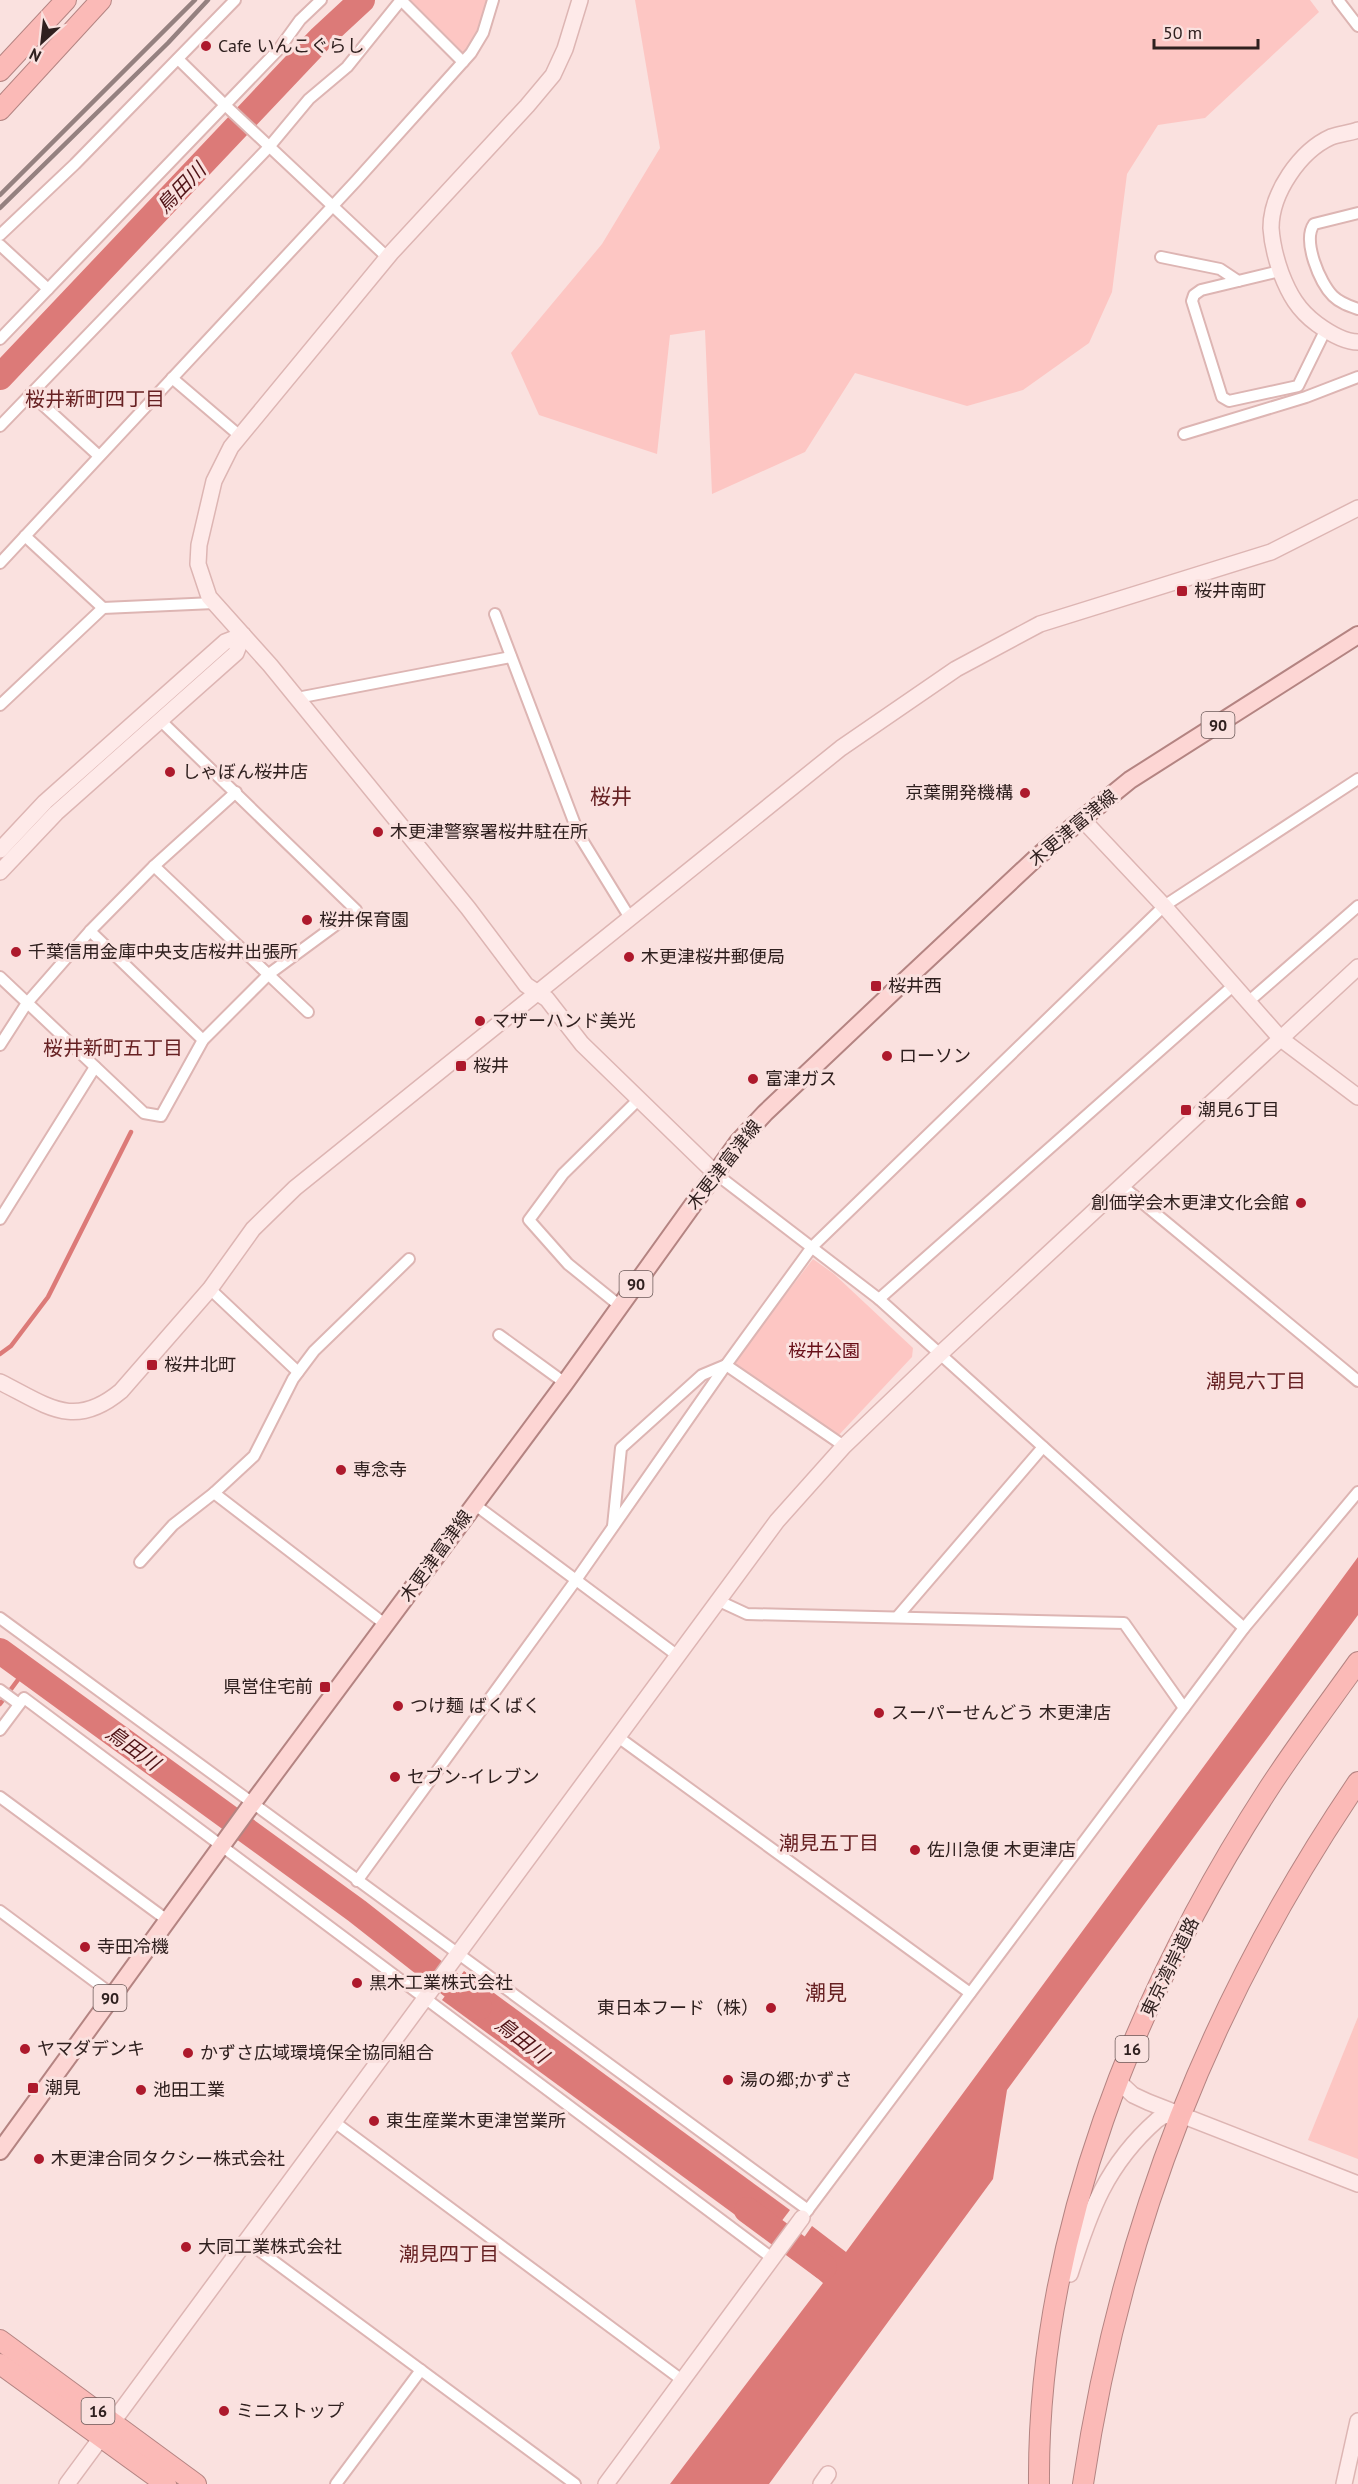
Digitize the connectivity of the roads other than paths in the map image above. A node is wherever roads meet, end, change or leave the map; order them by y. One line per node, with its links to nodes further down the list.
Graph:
1 (66, 0): 12 (highway)
2 (101, 0): 14 (highway)
3 (235, 0): 10 (street)
4 (321, 0): 13 (street)
5 (401, 0): 11 (street); 16 (street)
6 (493, 0): 11 (street)
7 (580, 0): 22 (street)
8 (1338, 0): 9 (street)
9 (1358, 26)
10 (178, 59): 13 (street); 19 (street)
11 (463, 62): 17 (street)
12 (0, 71)
13 (227, 107): 16 (street); 25 (street)
14 (0, 110)
15 (1358, 130): 23 (street)
16 (266, 144): 17 (street); 32 (street)
17 (332, 206): 22 (street); 31 (street)
18 (1358, 213): 26 (street)
19 (0, 235)
20 (0, 245): 25 (street)
21 (1161, 257): 24 (street)
22 (387, 258): 35 (street)
23 (1280, 271): 24 (street); 27 (street)
24 (1238, 281): 27 (street)
25 (48, 289): 28 (street)
26 (1358, 309)
27 (1325, 331): 29 (street)
28 (0, 339)
29 (1358, 342)
30 (1358, 377): 34 (street)
31 (172, 378): 35 (street); 36 (street)
32 (31, 394): 33 (street); 36 (street)
33 (0, 426)
34 (1184, 434)
35 (240, 436): 40 (street)
36 (99, 456): 38 (street)
37 (1358, 508): 57 (street)
38 (25, 536): 39 (street); 41 (street)
39 (0, 563)
40 (214, 603): 41 (street); 43 (street)
41 (102, 608): 47 (street)
42 (495, 614): 45 (street)
43 (243, 635): 46 (street); 48 (street); 52 (street)
44 (1357, 639): 51 (main road, 木更津富津線 / 90)
45 (511, 657): 46 (street); 57 (street)
46 (297, 698): 63 (street)
47 (0, 705)
48 (161, 721): 50 (street); 52 (street)
49 (1358, 779): 55 (street)
50 (236, 792): 53 (street); 60 (street)
51 (1082, 819): 55 (street); 73 (main road, 木更津富津線 / 90)
52 (3, 852): 54 (street)
53 (154, 866): 58 (street); 60 (street)
54 (0, 872)
55 (1164, 906): 62 (street); 76 (street)
56 (1358, 906): 64 (street)
57 (630, 918): 63 (street)
58 (90, 931): 65 (street); 68 (street)
59 (1358, 967): 67 (street)
60 (269, 974): 66 (street); 68 (street)
61 (0, 977): 65 (street)
62 (1234, 985): 64 (street); 79 (street)
63 (537, 993): 72 (street); 78 (street)
64 (1248, 1002): 67 (street)
65 (27, 1003): 69 (street); 70 (street)
66 (308, 1012)
67 (1281, 1039): 71 (street); 74 (street)
68 (203, 1040): 70 (street)
69 (0, 1045)
70 (95, 1067): 75 (street)
71 (1358, 1097)
72 (639, 1098): 73 (street); 80 (street)
73 (716, 1174): 76 (street); 80 (main road, 木更津富津線 / 90)
74 (1121, 1185): 82 (street); 85 (street)
75 (0, 1219)
76 (812, 1247): 79 (street); 83 (street)
77 (409, 1259): 84 (street)
78 (210, 1289): 84 (street); 86 (street)
79 (879, 1299): 82 (street)
80 (620, 1306): 87 (main road, 木更津富津線 / 90)
81 (499, 1335): 87 (street)
82 (940, 1354): 88 (street); 89 (street)
83 (726, 1365): 88 (street); 93 (street); 93 (street)
84 (298, 1372): 91 (street)
85 (1358, 1381)
86 (0, 1382)
87 (565, 1383): 92 (main road, 木更津富津線 / 90)
88 (844, 1446): 96 (street)
89 (1043, 1447): 97 (street); 100 (street)
90 (1358, 1492): 100 (street)
91 (214, 1493): 94 (street); 99 (street)
92 (474, 1504): 95 (street); 99 (main road, 木更津富津線 / 90)
93 (613, 1528): 95 (street)
94 (140, 1562)
95 (576, 1580): 101 (street); 112 (street)
96 (719, 1601): 97 (street); 101 (street)
97 (898, 1616): 105 (street)
98 (0, 1618): 110 (street)
99 (386, 1625): 110 (main road, 木更津富津線 / 90)
100 (1244, 1628): 105 (street)
101 (678, 1656): 107 (street)
102 (1358, 1662): 119 (highway, 東京湾岸道路 / 16)
103 (0, 1690): 104 (street)
104 (19, 1704): 106 (street); 111 (street)
105 (1184, 1708): 116 (street)
106 (0, 1730)
107 (618, 1737): 115 (street); 116 (street)
108 (1358, 1782): 120 (highway)
109 (0, 1797): 114 (street)
110 (252, 1804): 111 (main road, 90); 112 (street)
111 (222, 1847): 114 (main road, 90); 118 (street)
112 (357, 1881): 115 (street)
113 (0, 1911): 117 (street)
114 (167, 1920): 117 (main road, 90)
115 (457, 1954): 118 (street); 124 (street)
116 (970, 1993): 124 (street)
117 (113, 1995): 122 (main road, 90)
118 (424, 1998): 121 (street); 126 (street)
119 (1119, 2082): 120 (street); 127 (highway, 東京湾岸道路 / 16)
120 (1179, 2114): 123 (street); 127 (street); 141 (highway)
121 (333, 2121): 125 (street); 131 (street)
122 (0, 2151)
123 (1358, 2184)
124 (805, 2214): 126 (street)
125 (245, 2240): 130 (street); 133 (street)
126 (775, 2254): 131 (street)
127 (1051, 2332): 140 (highway, 東京湾岸道路 / 16)
128 (0, 2340): 133 (highway, 16)
129 (0, 2364): 133 (highway, 16)
130 (421, 2370): 137 (street); 138 (street)
131 (682, 2380): 139 (street)
132 (1358, 2421): 142 (street)
133 (106, 2428): 134 (street); 135 (highway, 16); 136 (highway, 16)
134 (67, 2484)
135 (166, 2484)
136 (196, 2484)
137 (336, 2484)
138 (575, 2484)
139 (606, 2484)
140 (1039, 2484)
141 (1083, 2484)
142 (1344, 2484)

